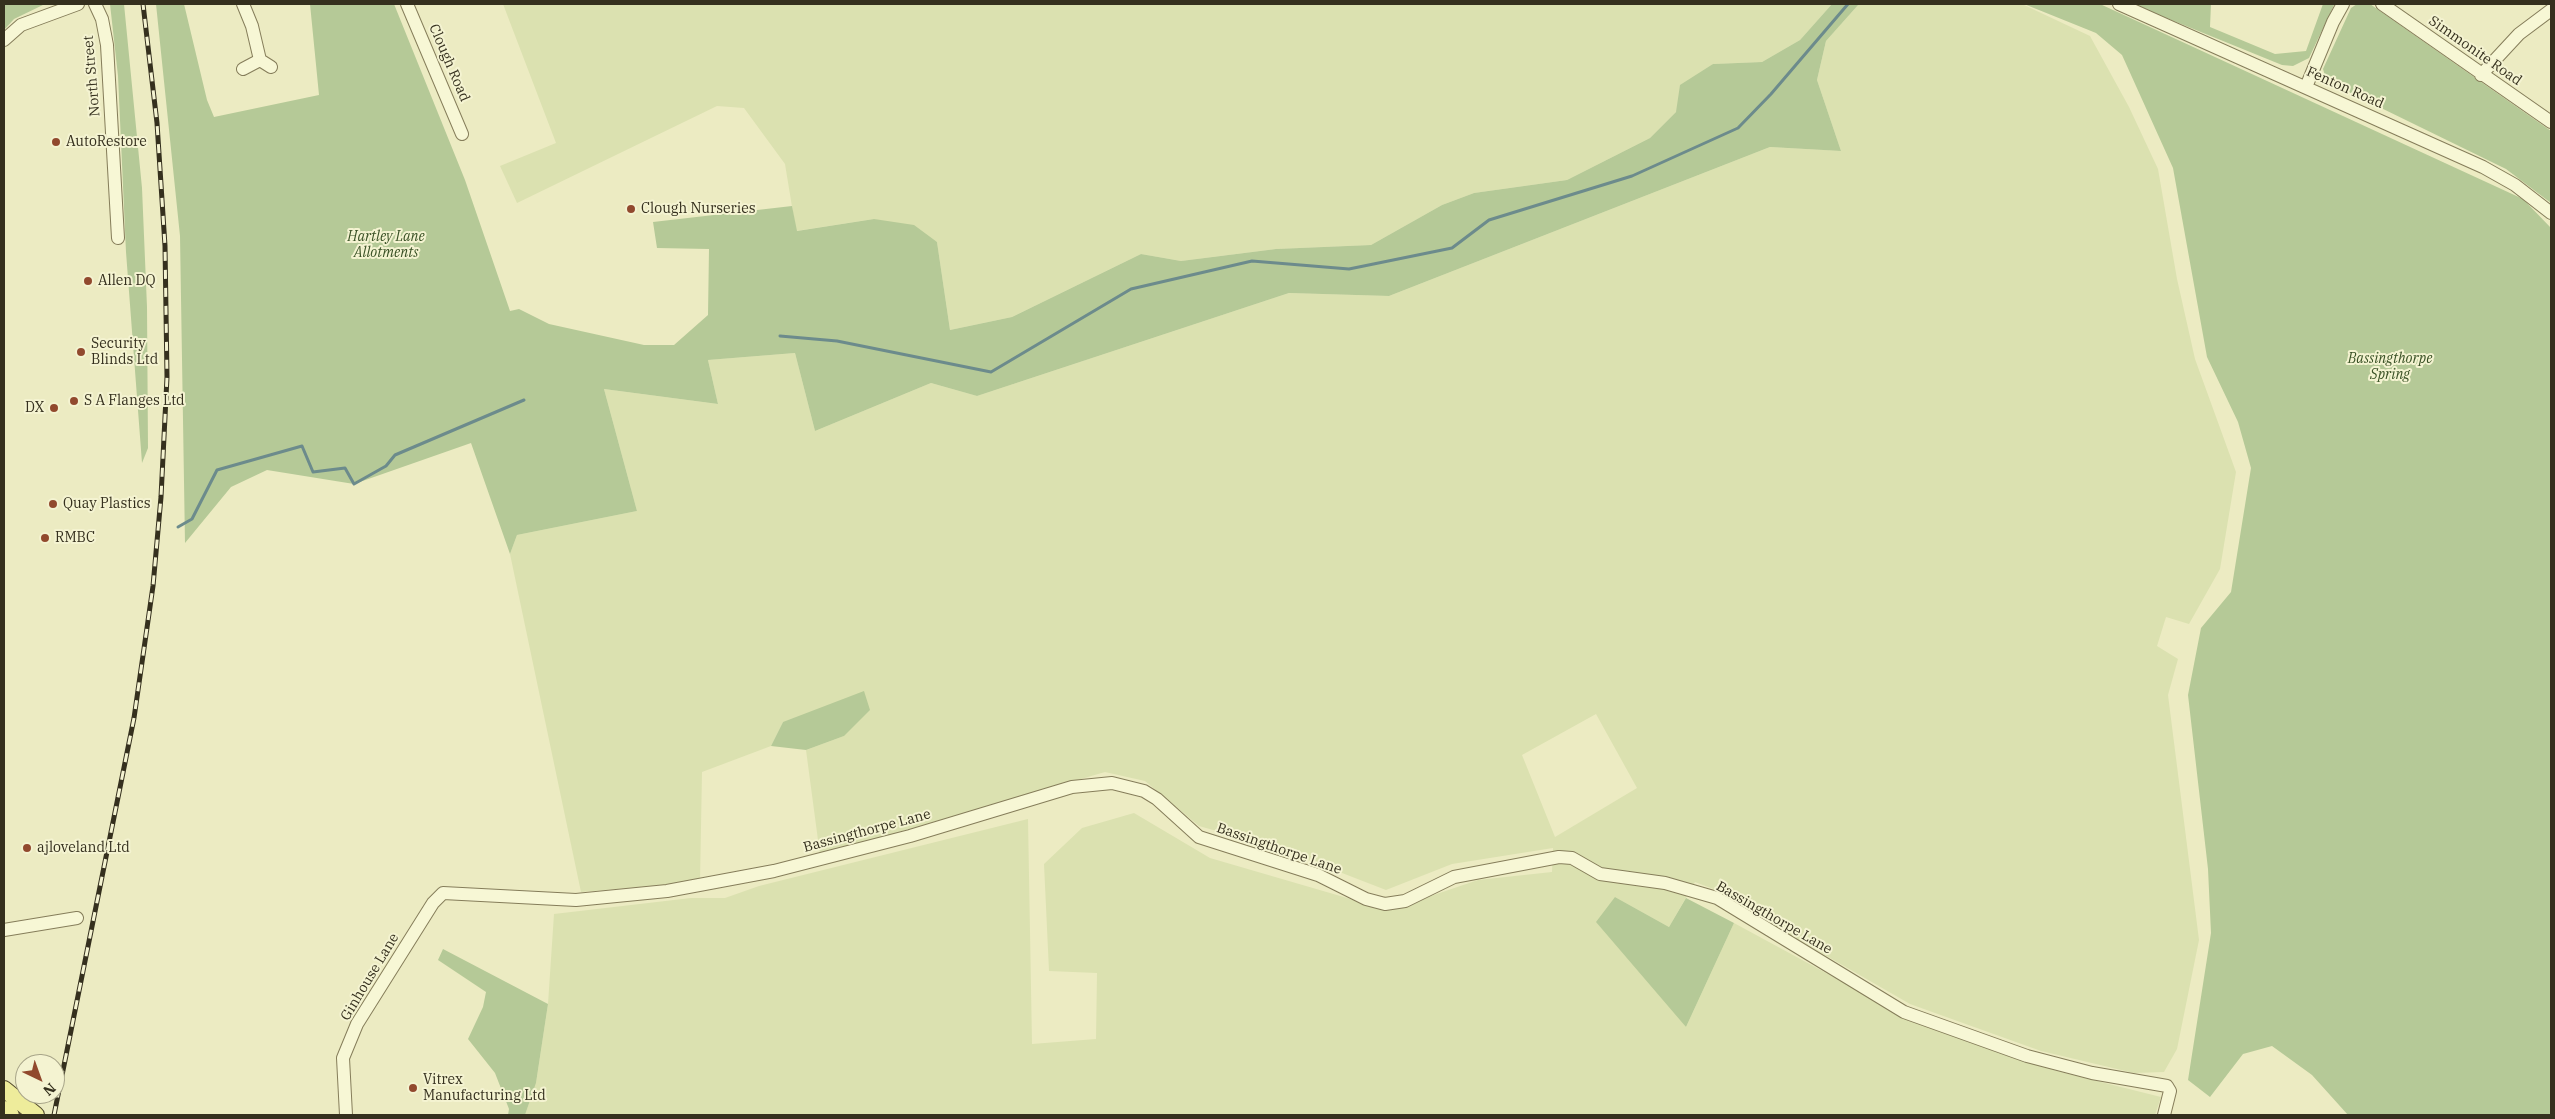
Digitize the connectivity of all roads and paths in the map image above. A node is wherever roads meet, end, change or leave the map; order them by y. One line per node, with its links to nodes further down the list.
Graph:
1 (76, 4): 9 (street)
2 (95, 4): 18 (street, North Street)
3 (243, 4): 10 (street)
4 (407, 4): 16 (street, Clough Road)
5 (2119, 4): 14 (street, Fenton Road)
6 (2343, 4): 14 (street)
7 (2382, 4): 13 (street, Simmonite Road)
8 (2551, 10): 13 (street)
9 (4, 40)
10 (260, 60): 11 (street); 12 (street)
11 (271, 67)
12 (243, 69)
13 (2481, 75): 15 (street, Simmonite Road)
14 (2306, 87): 17 (street, Fenton Road)
15 (2551, 122)
16 (462, 134)
17 (2551, 213)
18 (118, 238)
19 (443, 893): 26 (street, Ginhouse Lane); 27 (street, Bassingthorpe Lane)
20 (77, 918): 21 (street)
21 (4, 930)
22 (4, 1089): 25 (main road)
23 (4, 1109): 24 (main road)
24 (11, 1115)
25 (36, 1115)
26 (346, 1115)
27 (2164, 1115)

